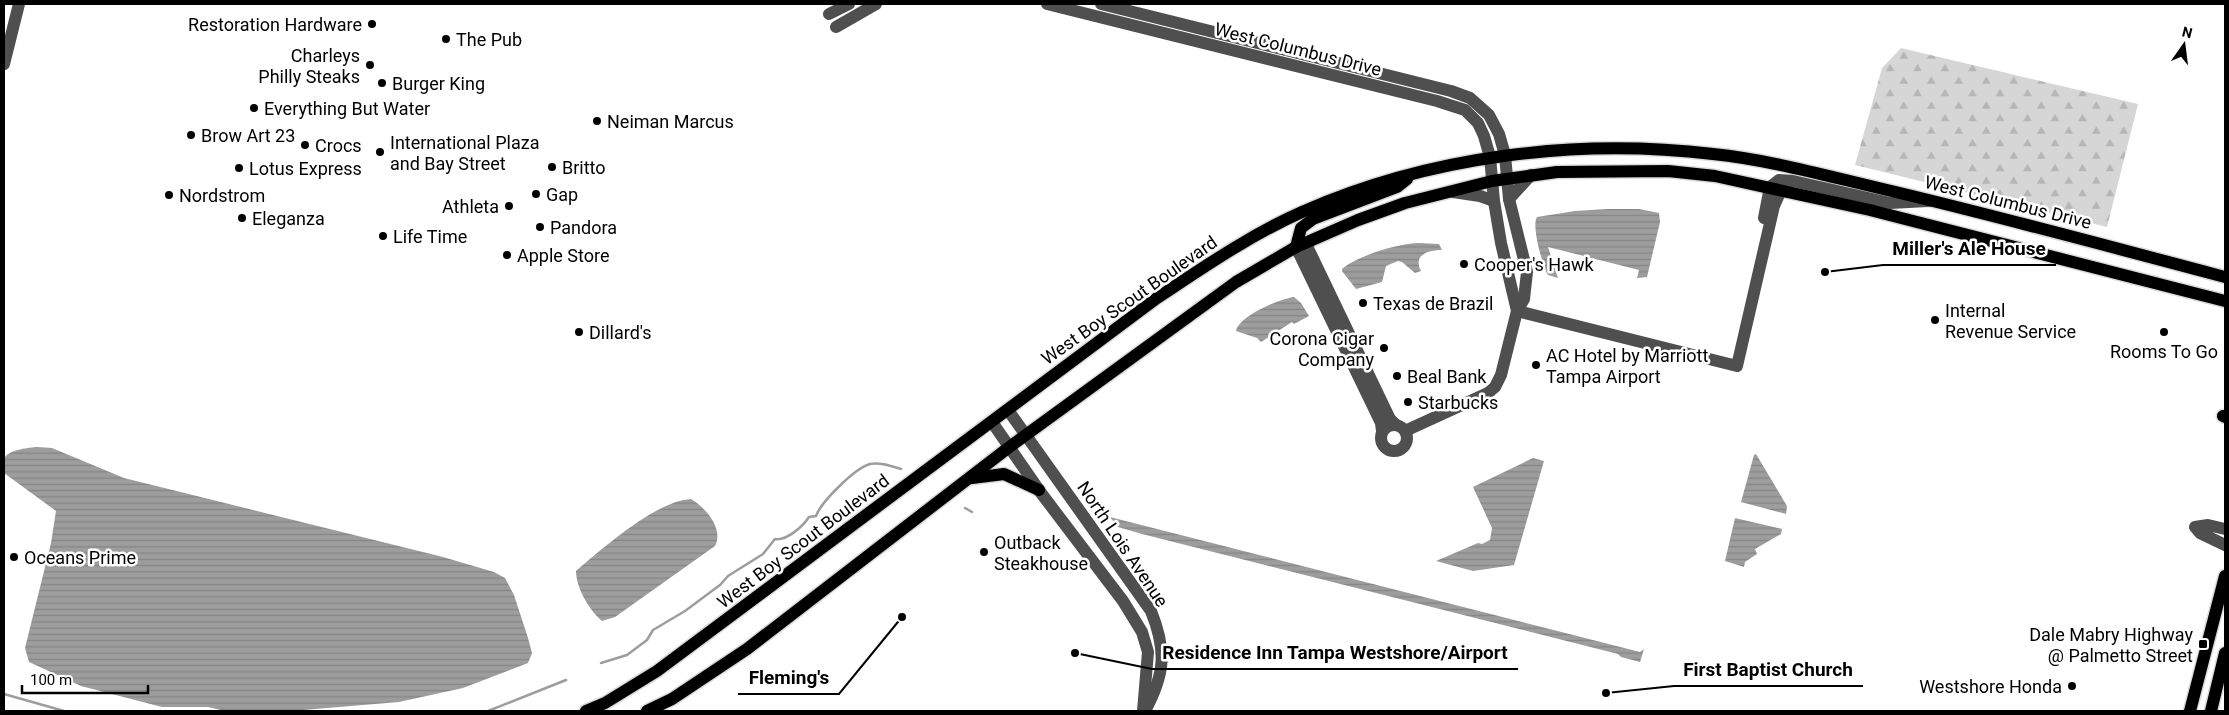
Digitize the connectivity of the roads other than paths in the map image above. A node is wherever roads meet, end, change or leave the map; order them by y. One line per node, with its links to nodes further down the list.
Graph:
1 (19, 4): 8 (street)
2 (849, 4): 6 (street)
3 (876, 4): 7 (street)
4 (1047, 4): 10 (street, West Columbus Drive)
5 (1101, 4): 9 (street, West Columbus Drive)
6 (830, 14)
7 (836, 27)
8 (4, 64)
9 (1506, 154): 10 (main road, West Boy Scout Boulevard); 11 (main road, West Boy Scout Boulevard); 14 (street, West Columbus Drive)
10 (1490, 157): 12 (main road, West Boy Scout Boulevard); 15 (street, West Columbus Drive)
11 (1780, 165): 20 (main road, West Columbus Drive)
12 (1412, 175): 21 (main road); 27 (main road, West Boy Scout Boulevard)
13 (1531, 175): 14 (main road); 16 (main road); 18 (street)
14 (1507, 178): 15 (main road); 18 (street, West Columbus Drive)
15 (1492, 181): 17 (main road); 19 (street, West Columbus Drive)
16 (1776, 188): 20 (street); 23 (main road); 24 (street)
17 (1451, 191): 19 (street); 21 (main road)
18 (1509, 199): 24 (street, West Columbus Drive)
19 (1494, 201): 24 (street, West Columbus Drive)
20 (1936, 201): 22 (main road, West Columbus Drive)
21 (1301, 245): 25 (street); 26 (street); 31 (main road)
22 (2225, 277)
23 (2225, 300)
24 (1517, 311): 29 (street, West Columbus Drive)
25 (1351, 336): 26 (street); 29 (street)
26 (1345, 348): 30 (street)
27 (1008, 410): 28 (main road, West Boy Scout Boulevard); 31 (street, North Lois Avenue)
28 (992, 422): 32 (street, North Lois Avenue); 41 (main road, West Boy Scout Boulevard)
29 (1400, 428): 30 (street); 30 (street)
30 (1382, 431)
31 (1026, 435): 32 (main road); 44 (street, North Lois Avenue)
32 (1008, 448): 33 (main road); 34 (street, North Lois Avenue)
33 (967, 479): 34 (main road); 43 (main road)
34 (1039, 490): 44 (street, North Lois Avenue)
35 (2225, 529): 36 (street)
36 (2225, 545)
37 (2225, 576): 39 (main road)
38 (2225, 653): 40 (main road)
39 (2199, 679): 40 (main road); 45 (main road)
40 (2217, 684): 46 (main road)
41 (607, 707): 42 (main road, West Boy Scout Boulevard)
42 (586, 711)
43 (647, 711)
44 (1144, 711)
45 (2190, 711)
46 (2211, 711)

